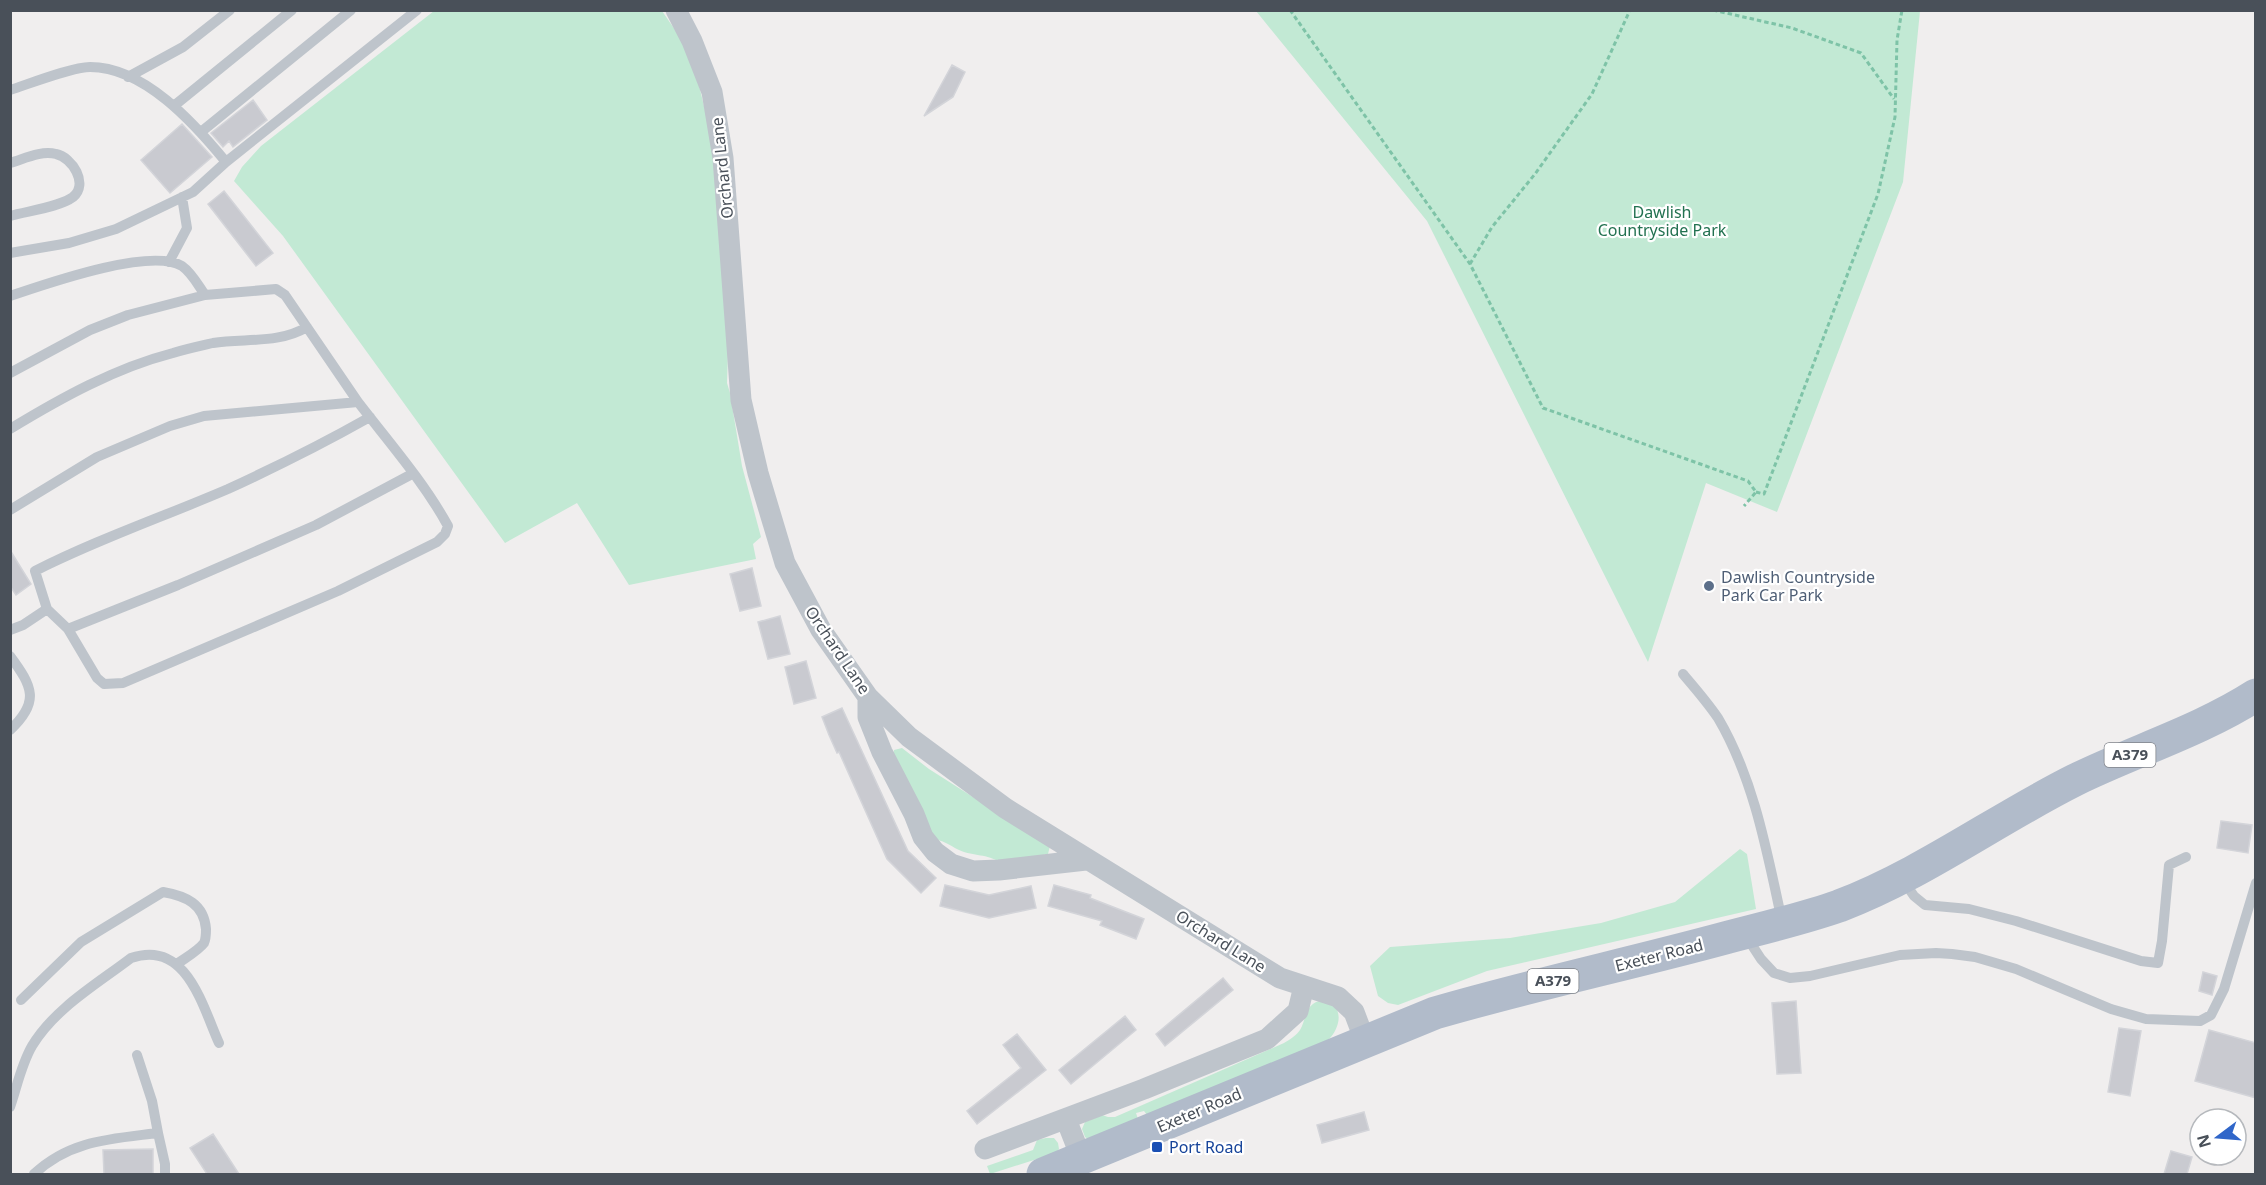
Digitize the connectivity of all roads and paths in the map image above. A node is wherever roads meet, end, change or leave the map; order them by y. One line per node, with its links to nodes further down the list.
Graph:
1 (230, 10): 10 (lane)
2 (292, 10): 13 (lane)
3 (351, 10): 14 (lane)
4 (417, 10): 15 (lane)
5 (676, 10): 39 (street, Orchard Lane)
6 (1290, 10): 21 (path)
7 (1630, 10): 21 (path)
8 (1713, 10): 12 (path)
9 (1902, 10): 12 (path)
10 (128, 77): 11 (lane); 13 (lane)
11 (10, 90)
12 (1896, 101): 30 (path)
13 (175, 105): 14 (lane)
14 (201, 132): 15 (lane)
15 (226, 162): 17 (lane)
16 (10, 164): 18 (lane)
17 (182, 197): 19 (lane); 20 (lane)
18 (10, 216)
19 (10, 253)
20 (169, 262): 22 (lane); 23 (lane)
21 (1470, 264): 30 (path)
22 (205, 295): 24 (lane); 25 (lane)
23 (10, 296)
24 (307, 327): 26 (lane); 28 (lane)
25 (10, 373)
26 (358, 402): 27 (lane); 32 (lane)
27 (370, 417): 29 (lane); 33 (lane)
28 (10, 429)
29 (412, 474): 35 (lane); 35 (lane)
30 (1756, 492): 31 (path)
31 (1744, 506)
32 (10, 510)
33 (47, 609): 34 (lane); 35 (lane)
34 (12, 627)
35 (68, 629)
36 (10, 656): 40 (lane)
37 (1683, 674): 45 (lane)
38 (2256, 695): 43 (main road, Exeter Road / A379)
39 (868, 697): 42 (street, Orchard Lane); 42 (street)
40 (10, 730)
41 (2186, 857): 43 (lane)
42 (1086, 860): 48 (street, Orchard Lane)
43 (1901, 877): 45 (main road, Exeter Road / A379)
44 (2256, 883): 46 (lane)
45 (1782, 924): 46 (main road, Exeter Road / A379)
46 (1745, 933): 50 (main road, Exeter Road / A379)
47 (177, 964): 49 (lane); 51 (lane); 53 (lane)
48 (1304, 986): 50 (street, Orchard Lane); 54 (street)
49 (21, 1000)
50 (1365, 1041): 57 (main road, Exeter Road / A379)
51 (219, 1043)
52 (137, 1055): 55 (lane)
53 (10, 1107)
54 (1066, 1119): 56 (street); 57 (street)
55 (158, 1133): 58 (lane); 59 (lane)
56 (985, 1149)
57 (1082, 1160): 60 (main road, Exeter Road / A379)
58 (34, 1174)
59 (165, 1174)
60 (1043, 1174)

